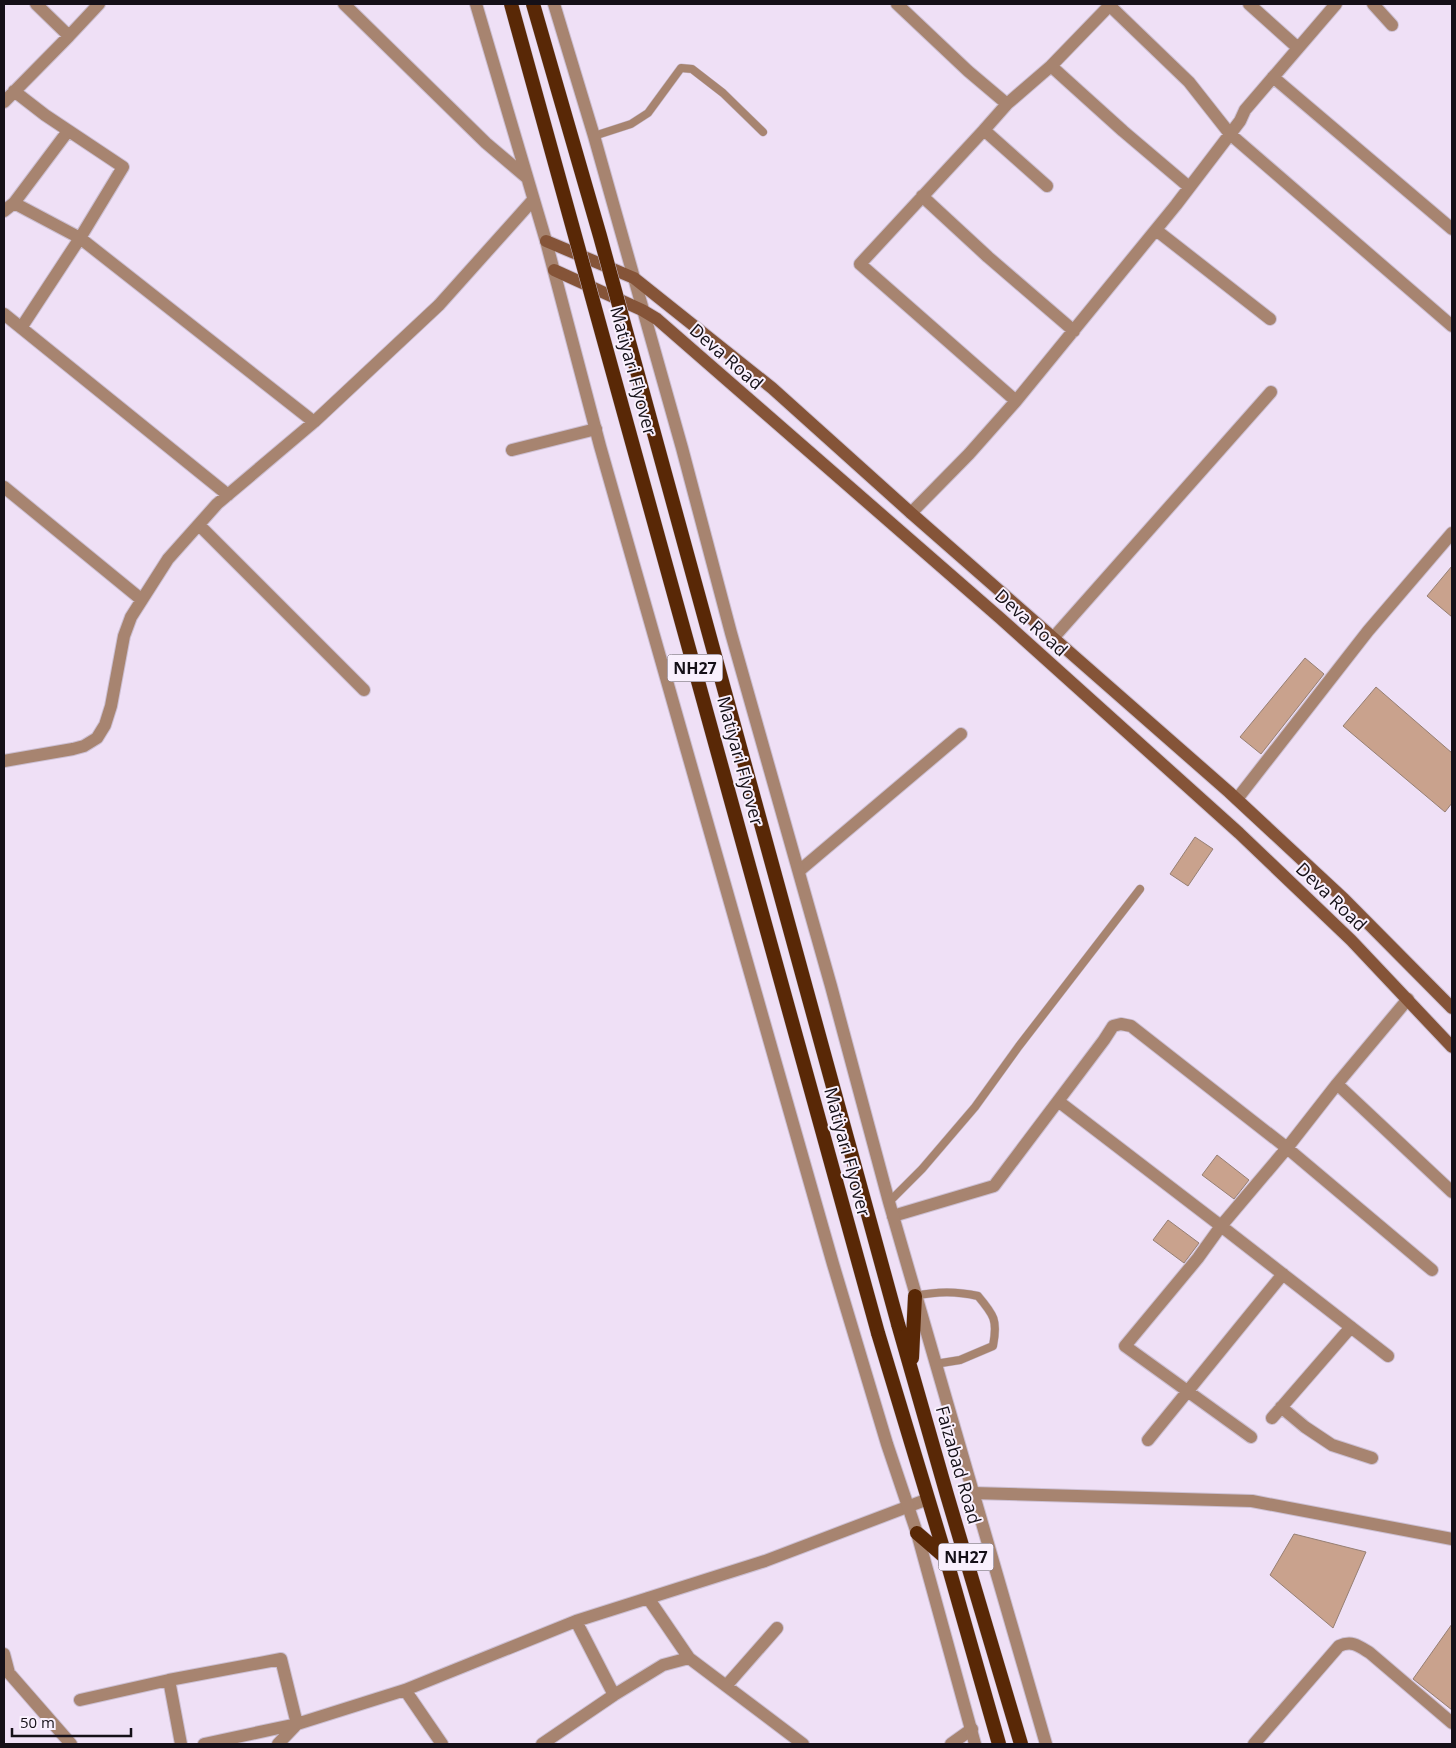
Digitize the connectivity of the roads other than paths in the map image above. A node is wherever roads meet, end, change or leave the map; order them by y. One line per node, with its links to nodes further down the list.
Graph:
1 (36, 4): 14 (street)
2 (99, 4): 14 (street)
3 (344, 4): 26 (street)
4 (476, 4): 26 (street)
5 (511, 4): 86 (highway, Matiyari Flyover / NH27, bridge)
6 (533, 4): 78 (highway, Matiyari Flyover / NH27, bridge)
7 (554, 4): 25 (street)
8 (897, 4): 20 (street)
9 (1110, 4): 16 (street); 24 (street)
10 (1248, 4): 15 (street)
11 (1336, 4): 15 (street)
12 (1373, 4): 13 (street)
13 (1392, 25)
14 (69, 36): 18 (street)
15 (1298, 48): 17 (street)
16 (1051, 66): 20 (street); 28 (street)
17 (1273, 77): 24 (street); 33 (street)
18 (14, 91): 19 (street); 22 (street)
19 (4, 102)
20 (1007, 104): 21 (street)
21 (984, 130): 27 (street); 29 (street)
22 (68, 131): 31 (street); 34 (street)
23 (763, 132): 25 (lane)
24 (1230, 134): 28 (street); 41 (street)
25 (594, 136): 37 (street)
26 (526, 177): 30 (street)
27 (1047, 186)
28 (1189, 187): 32 (street)
29 (922, 196): 43 (street); 45 (street)
30 (533, 200): 35 (street); 46 (street)
31 (9, 207): 34 (street)
32 (1156, 230): 40 (street); 43 (street)
33 (1452, 230)
34 (80, 238): 42 (street); 46 (street)
35 (546, 241): 36 (street); 37 (main road, Deva Road)
36 (554, 270): 38 (main road, Deva Road); 47 (street)
37 (634, 278): 38 (street); 51 (main road, Deva Road)
38 (642, 310): 60 (street); 62 (main road, Deva Road)
39 (4, 314): 42 (street)
40 (1270, 319)
41 (1452, 326)
42 (21, 328): 50 (street)
43 (1074, 331): 45 (street)
44 (1271, 392): 55 (street)
45 (1016, 401): 51 (street)
46 (314, 422): 50 (street)
47 (596, 429): 48 (street); 87 (street)
48 (512, 450)
49 (4, 486): 54 (street)
50 (228, 495): 52 (street)
51 (911, 513): 55 (main road, Deva Road)
52 (200, 525): 54 (street); 56 (street)
53 (1452, 533): 59 (street)
54 (142, 600): 58 (street)
55 (1054, 637): 59 (main road, Deva Road)
56 (364, 690)
57 (961, 734): 60 (street)
58 (4, 761)
59 (1237, 799): 63 (main road, Deva Road)
60 (799, 871): 69 (street)
61 (1140, 889): 69 (lane)
62 (1408, 999): 64 (main road, Deva Road); 65 (street)
63 (1452, 1008)
64 (1452, 1047)
65 (1337, 1084): 67 (street); 68 (street)
66 (1058, 1101): 67 (street); 70 (street); 71 (street)
67 (1287, 1148): 71 (street); 72 (street)
68 (1452, 1192)
69 (889, 1202): 70 (street)
70 (893, 1216): 74 (street)
71 (1221, 1226): 73 (street); 79 (street)
72 (1432, 1270)
73 (1283, 1274): 75 (street); 79 (street)
74 (915, 1296): 77 (street); 77 (lane); 78 (highway)
75 (1351, 1327): 76 (street); 80 (street)
76 (1388, 1356)
77 (935, 1364): 85 (street)
78 (911, 1368): 114 (highway, Faizabad Road / NH27)
79 (1187, 1391): 82 (street); 83 (street)
80 (1281, 1407): 81 (street); 84 (street)
81 (1272, 1418)
82 (1251, 1437)
83 (1148, 1440)
84 (1372, 1458)
85 (972, 1493): 89 (street); 115 (street)
86 (928, 1499): 87 (street); 90 (highway, NH27)
87 (908, 1507): 88 (street); 91 (street)
88 (917, 1534): 90 (highway); 103 (street)
89 (1452, 1539)
90 (946, 1558): 113 (highway, NH27)
91 (648, 1598): 92 (street); 95 (street)
92 (576, 1621): 98 (street); 99 (street)
93 (777, 1628): 97 (street)
94 (4, 1654): 104 (street)
95 (689, 1658): 97 (street); 99 (street)
96 (169, 1680): 100 (street); 102 (street); 105 (street)
97 (726, 1686): 110 (street)
98 (405, 1690): 102 (street); 108 (street)
99 (614, 1695): 109 (street)
100 (80, 1700)
101 (1452, 1723): 116 (street)
102 (297, 1724): 106 (street); 107 (street)
103 (972, 1729): 111 (street); 112 (street)
104 (72, 1744)
105 (181, 1744)
106 (204, 1744)
107 (278, 1744)
108 (442, 1744)
109 (542, 1744)
110 (802, 1744)
111 (951, 1744)
112 (975, 1744)
113 (999, 1744)
114 (1021, 1744)
115 (1046, 1744)
116 (1254, 1744)

